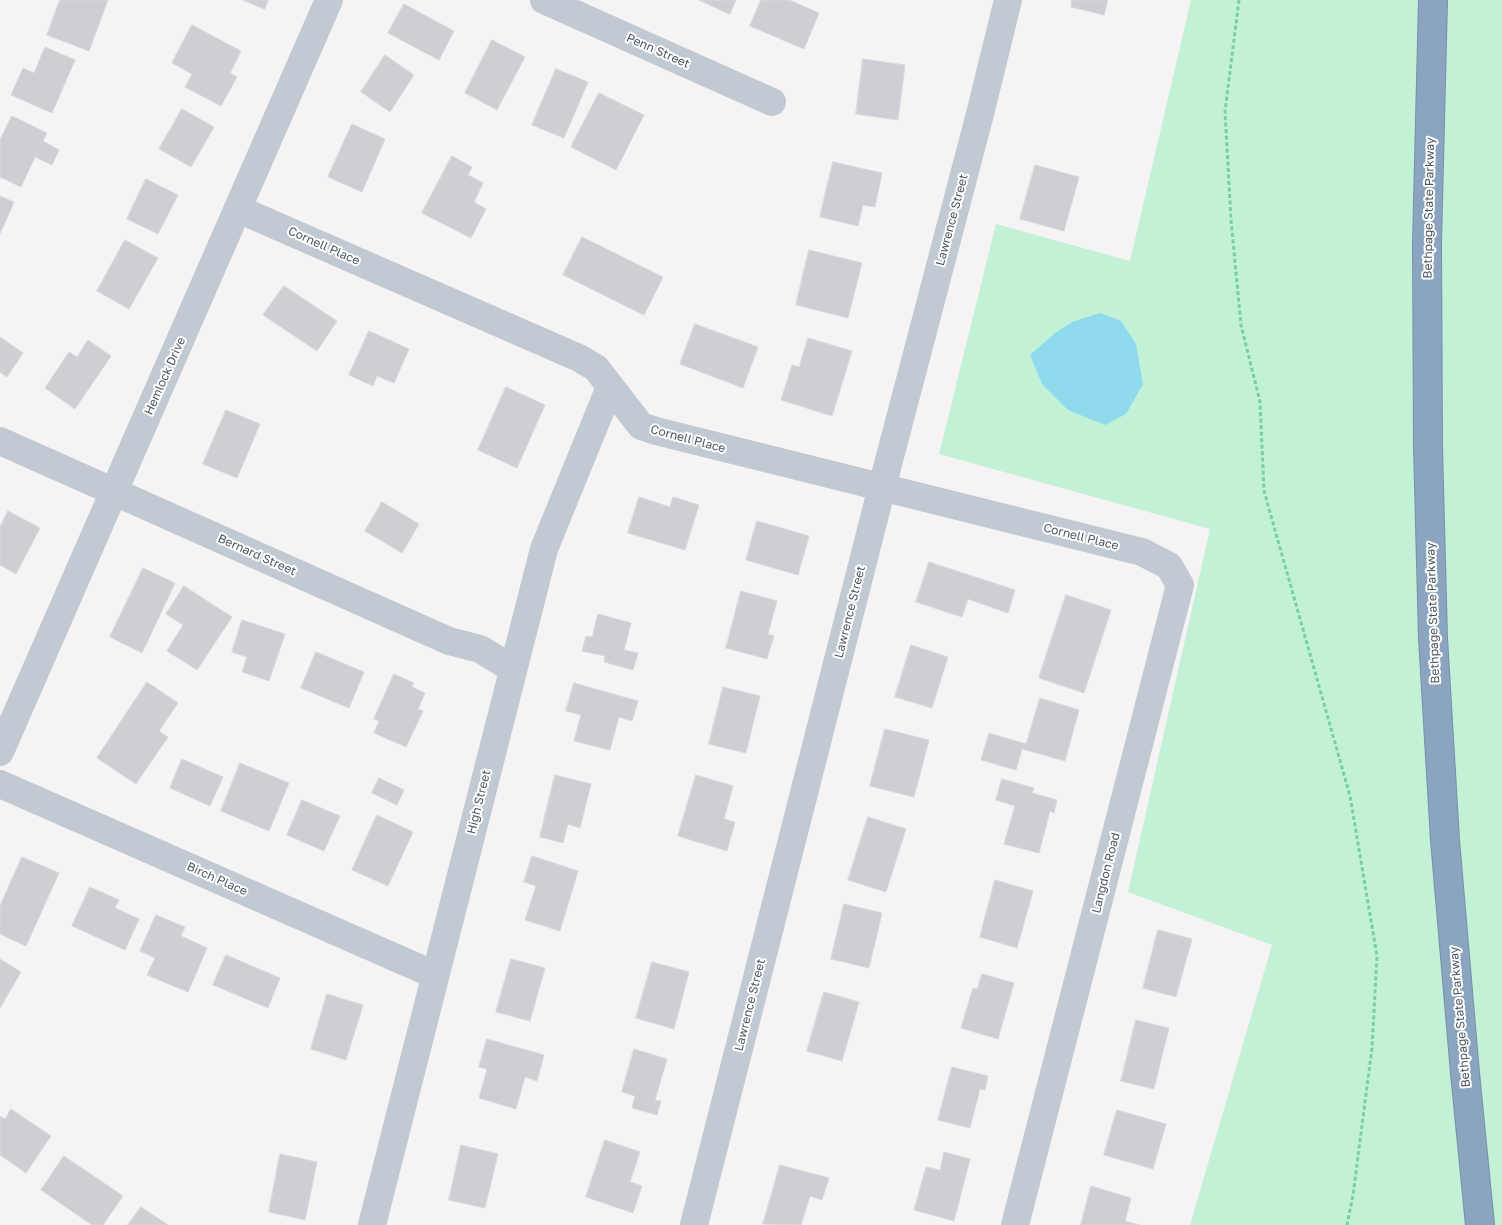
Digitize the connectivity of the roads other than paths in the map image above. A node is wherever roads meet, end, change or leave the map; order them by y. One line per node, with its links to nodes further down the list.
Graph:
1 (329, 0): 6 (street, Hemlock Drive)
2 (544, 0): 5 (street, Penn Street)
3 (1008, 0): 9 (street, Lawrence Street)
4 (1433, 0): 19 (highway, Bethpage State Parkway)
5 (772, 102)
6 (238, 209): 7 (street, Cornell Place); 10 (street, Hemlock Drive)
7 (610, 387): 9 (street, Cornell Place); 12 (street, High Street)
8 (0, 442): 10 (street, Bernard Street)
9 (882, 487): 11 (street, Cornell Place); 17 (street, Lawrence Street)
10 (114, 492): 12 (street, Bernard Street); 13 (street, Hemlock Drive)
11 (1129, 548): 18 (street, Langdon Road)
12 (513, 668): 15 (street, High Street)
13 (0, 752)
14 (0, 784): 15 (street, Birch Place)
15 (435, 975): 16 (street, High Street)
16 (372, 1225)
17 (694, 1225)
18 (1015, 1225)
19 (1480, 1225)

